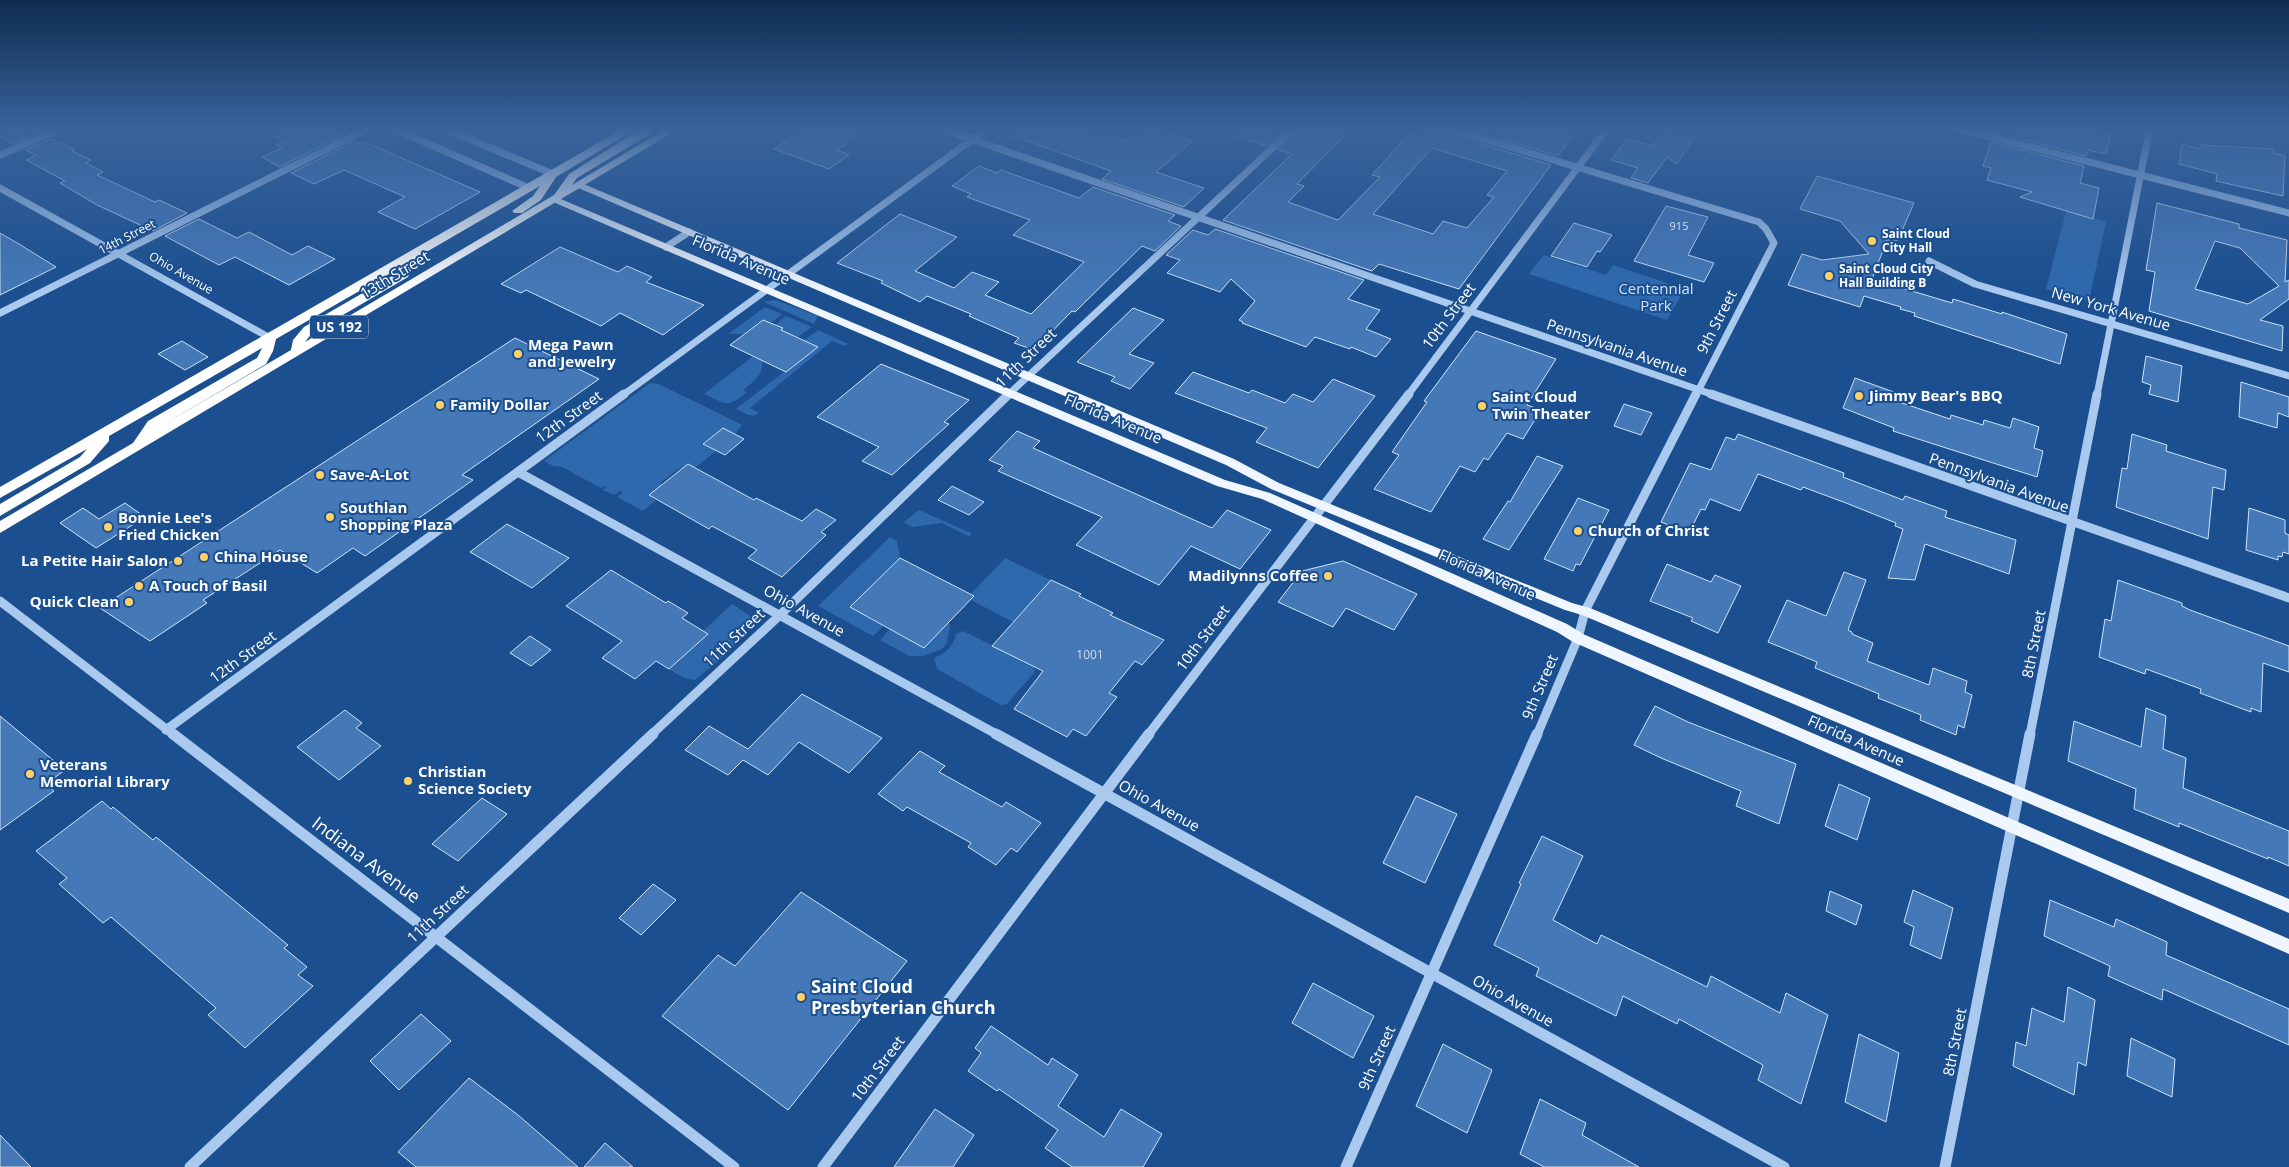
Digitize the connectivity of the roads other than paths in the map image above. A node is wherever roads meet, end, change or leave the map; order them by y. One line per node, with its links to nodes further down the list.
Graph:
1 (263, 181): 22 (street, 14th Street)
2 (514, 181): 16 (street)
3 (540, 181): 16 (highway, 13th Street / US 192)
4 (548, 181): 23 (highway)
5 (569, 181): 17 (highway)
6 (585, 181): 14 (highway, 13th Street / US 192)
7 (915, 181): 26 (street, 12th Street)
8 (1091, 181): 19 (street, Pennsylvania Avenue)
9 (1236, 181): 19 (street, 11th Street)
10 (1568, 181): 28 (street, 10th Street)
11 (1623, 181): 35 (street, 9th Street)
12 (2139, 181): 30 (street, 8th Street)
13 (2165, 181): 18 (street)
14 (579, 185): 17 (highway, 13th Street / US 192); 20 (main road, Florida Avenue)
15 (0, 188): 22 (street, Ohio Avenue)
16 (529, 188): 24 (highway, 13th Street / US 192)
17 (556, 200): 21 (main road, Florida Avenue); 23 (highway, 13th Street / US 192)
18 (2289, 213)
19 (1196, 218): 28 (street, Pennsylvania Avenue); 33 (street, 11th Street)
20 (689, 232): 21 (street, Florida Avenue); 26 (main road, Florida Avenue)
21 (666, 247): 27 (main road, Florida Avenue)
22 (120, 253): 29 (street, 14th Street); 31 (street, Ohio Avenue)
23 (464, 253): 32 (highway, 13th Street / US 192)
24 (411, 256): 31 (highway, 13th Street / US 192); 32 (highway)
25 (1929, 261): 30 (street, New York Avenue)
26 (789, 274): 27 (street, 12th Street); 33 (main road, Florida Avenue)
27 (767, 290): 36 (main road, Florida Avenue); 39 (street, 12th Street)
28 (1470, 312): 35 (street, Pennsylvania Avenue); 41 (street, 10th Street)
29 (0, 313)
30 (2112, 324): 34 (street, New York Avenue); 44 (street, 8th Street)
31 (270, 338): 37 (highway, 13th Street / US 192); 38 (highway)
32 (297, 352): 38 (highway, 13th Street / US 192)
33 (1028, 376): 36 (street, 11th Street); 41 (main road, Florida Avenue)
34 (2289, 376)
35 (1699, 390): 44 (street, Pennsylvania Avenue); 48 (street, 9th Street)
36 (1009, 394): 43 (main road, Florida Avenue); 49 (street, 11th Street)
37 (112, 429): 40 (highway, 13th Street / US 192); 42 (highway)
38 (133, 449): 45 (highway, 13th Street / US 192)
39 (518, 472): 49 (street, Ohio Avenue); 51 (street, 12th Street)
40 (0, 493)
41 (1324, 505): 43 (street, 10th Street); 48 (main road, Florida Avenue)
42 (0, 511)
43 (1314, 518): 50 (main road, Florida Avenue); 52 (street, 10th Street)
44 (2072, 524): 46 (street, Pennsylvania Avenue); 53 (street, 8th Street)
45 (0, 528)
46 (2289, 598)
47 (0, 601): 51 (street, Indiana Avenue)
48 (1586, 611): 50 (street, 9th Street); 53 (main road, Florida Avenue)
49 (780, 615): 52 (street, Ohio Avenue); 56 (street, 11th Street)
50 (1578, 638): 54 (main road, Florida Avenue); 58 (street, 9th Street)
51 (166, 730): 56 (street, Indiana Avenue)
52 (1104, 793): 58 (street, Ohio Avenue); 61 (street, 10th Street)
53 (2018, 794): 54 (street, 8th Street); 55 (main road, Florida Avenue)
54 (2012, 828): 57 (main road, Florida Avenue); 64 (street, 8th Street)
55 (2289, 906)
56 (436, 936): 59 (street, 11th Street); 60 (street, Indiana Avenue)
57 (2289, 947)
58 (1431, 973): 62 (street, 9th Street); 63 (street, Ohio Avenue)
59 (190, 1167)
60 (734, 1167)
61 (823, 1167)
62 (1346, 1167)
63 (1784, 1167)
64 (1944, 1167)

